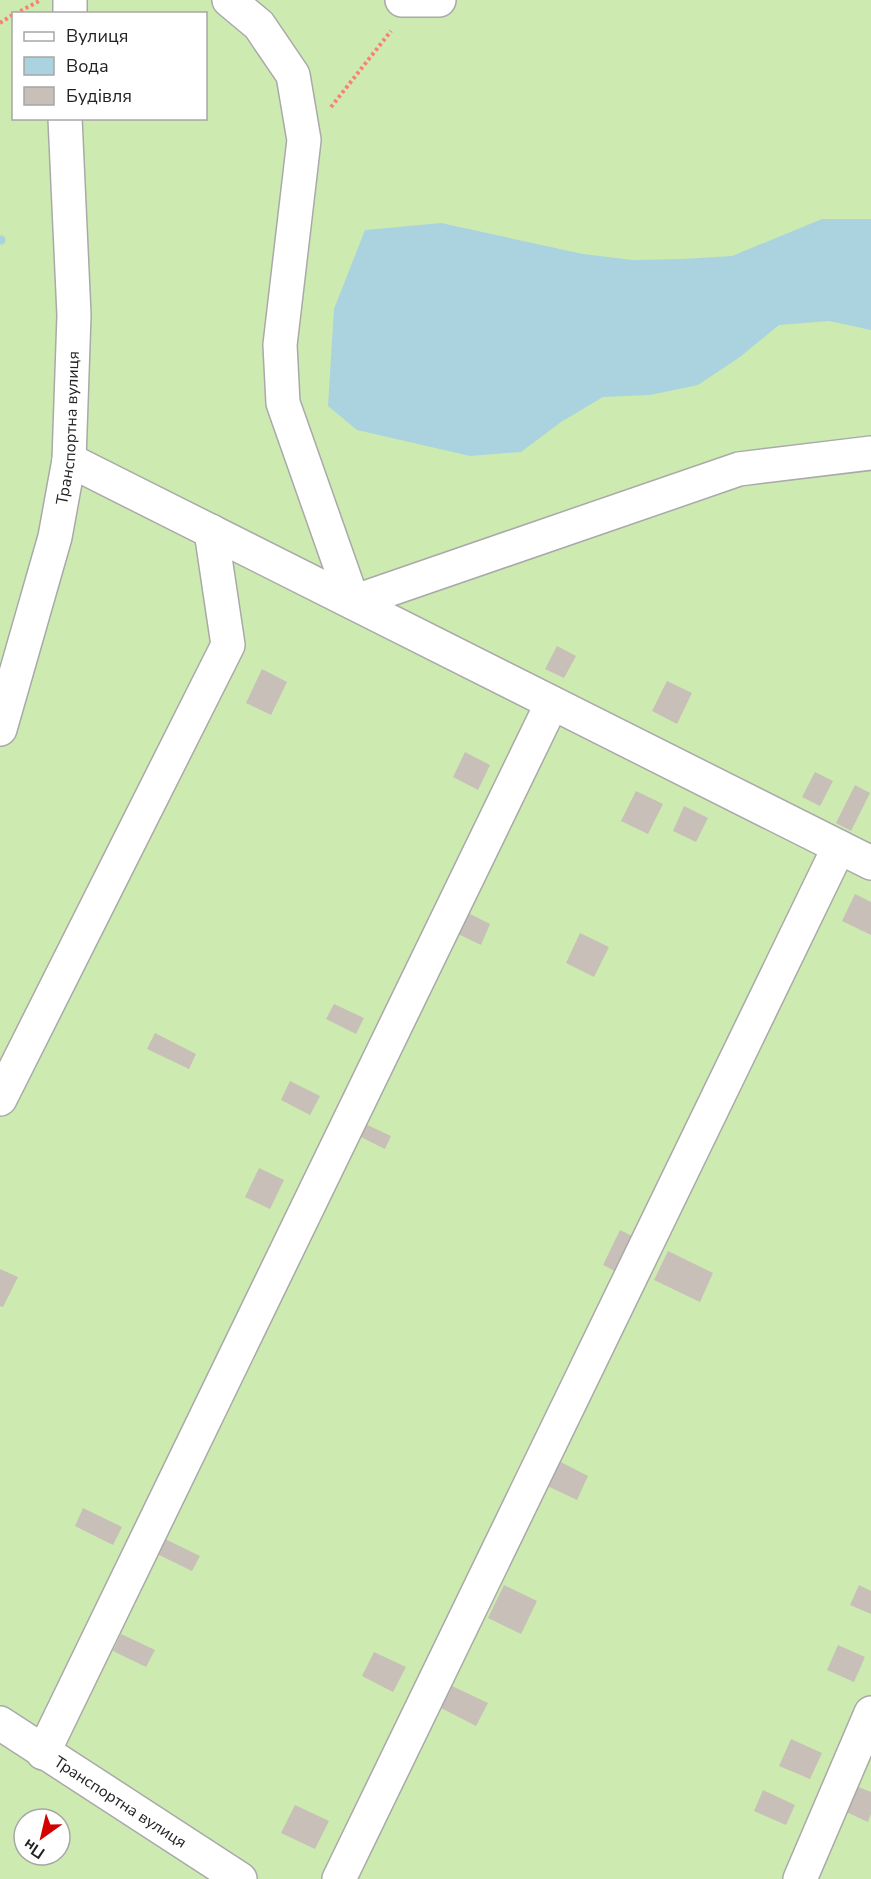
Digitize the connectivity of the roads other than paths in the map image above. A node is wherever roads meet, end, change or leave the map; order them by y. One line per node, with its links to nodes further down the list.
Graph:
1 (229, 0): 6 (street)
2 (65, 120): 4 (street, Транспортна вулиця)
3 (871, 453): 6 (street)
4 (69, 460): 5 (street); 8 (street, Транспортна вулиця)
5 (211, 531): 6 (street); 11 (street)
6 (353, 602): 7 (street)
7 (552, 703): 9 (street); 14 (street)
8 (0, 729)
9 (839, 847): 10 (street); 16 (street)
10 (871, 863)
11 (0, 1099)
12 (871, 1713): 17 (street)
13 (0, 1723): 14 (street, Транспортна вулиця)
14 (43, 1753): 15 (street, Транспортна вулиця)
15 (240, 1879)
16 (339, 1879)
17 (800, 1879)

